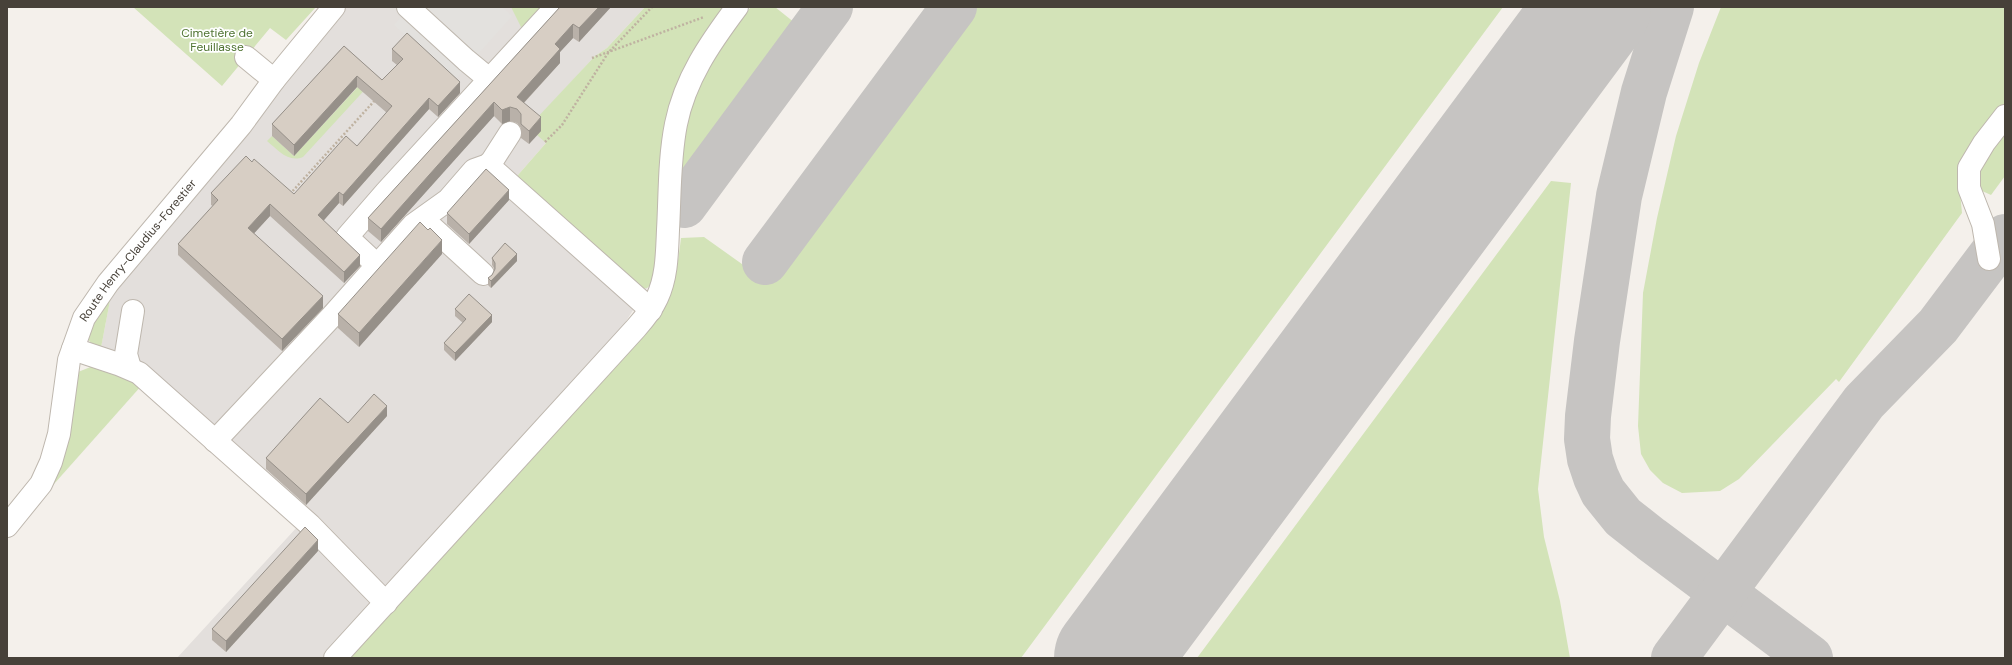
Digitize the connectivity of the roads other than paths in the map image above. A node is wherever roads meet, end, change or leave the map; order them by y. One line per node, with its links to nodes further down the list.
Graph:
1 (334, 7): 7 (street, Route Henry-Claudius-Forestier)
2 (408, 7): 6 (street)
3 (556, 7): 6 (street)
4 (737, 7): 15 (street)
5 (246, 57): 7 (street)
6 (489, 79): 13 (street)
7 (274, 80): 17 (street, Route Henry-Claudius-Forestier)
8 (2005, 116): 12 (street)
9 (510, 134): 10 (street)
10 (488, 165): 11 (street); 15 (street)
11 (423, 219): 13 (street); 14 (street)
12 (1989, 259)
13 (377, 265): 19 (street)
14 (483, 274)
15 (650, 310): 21 (street)
16 (133, 311): 18 (street)
17 (73, 349): 18 (street); 20 (street, Route Henry-Claudius-Forestier)
18 (130, 368): 19 (street)
19 (215, 441): 21 (street)
20 (7, 526)
21 (386, 603): 22 (street)
22 (336, 658)

